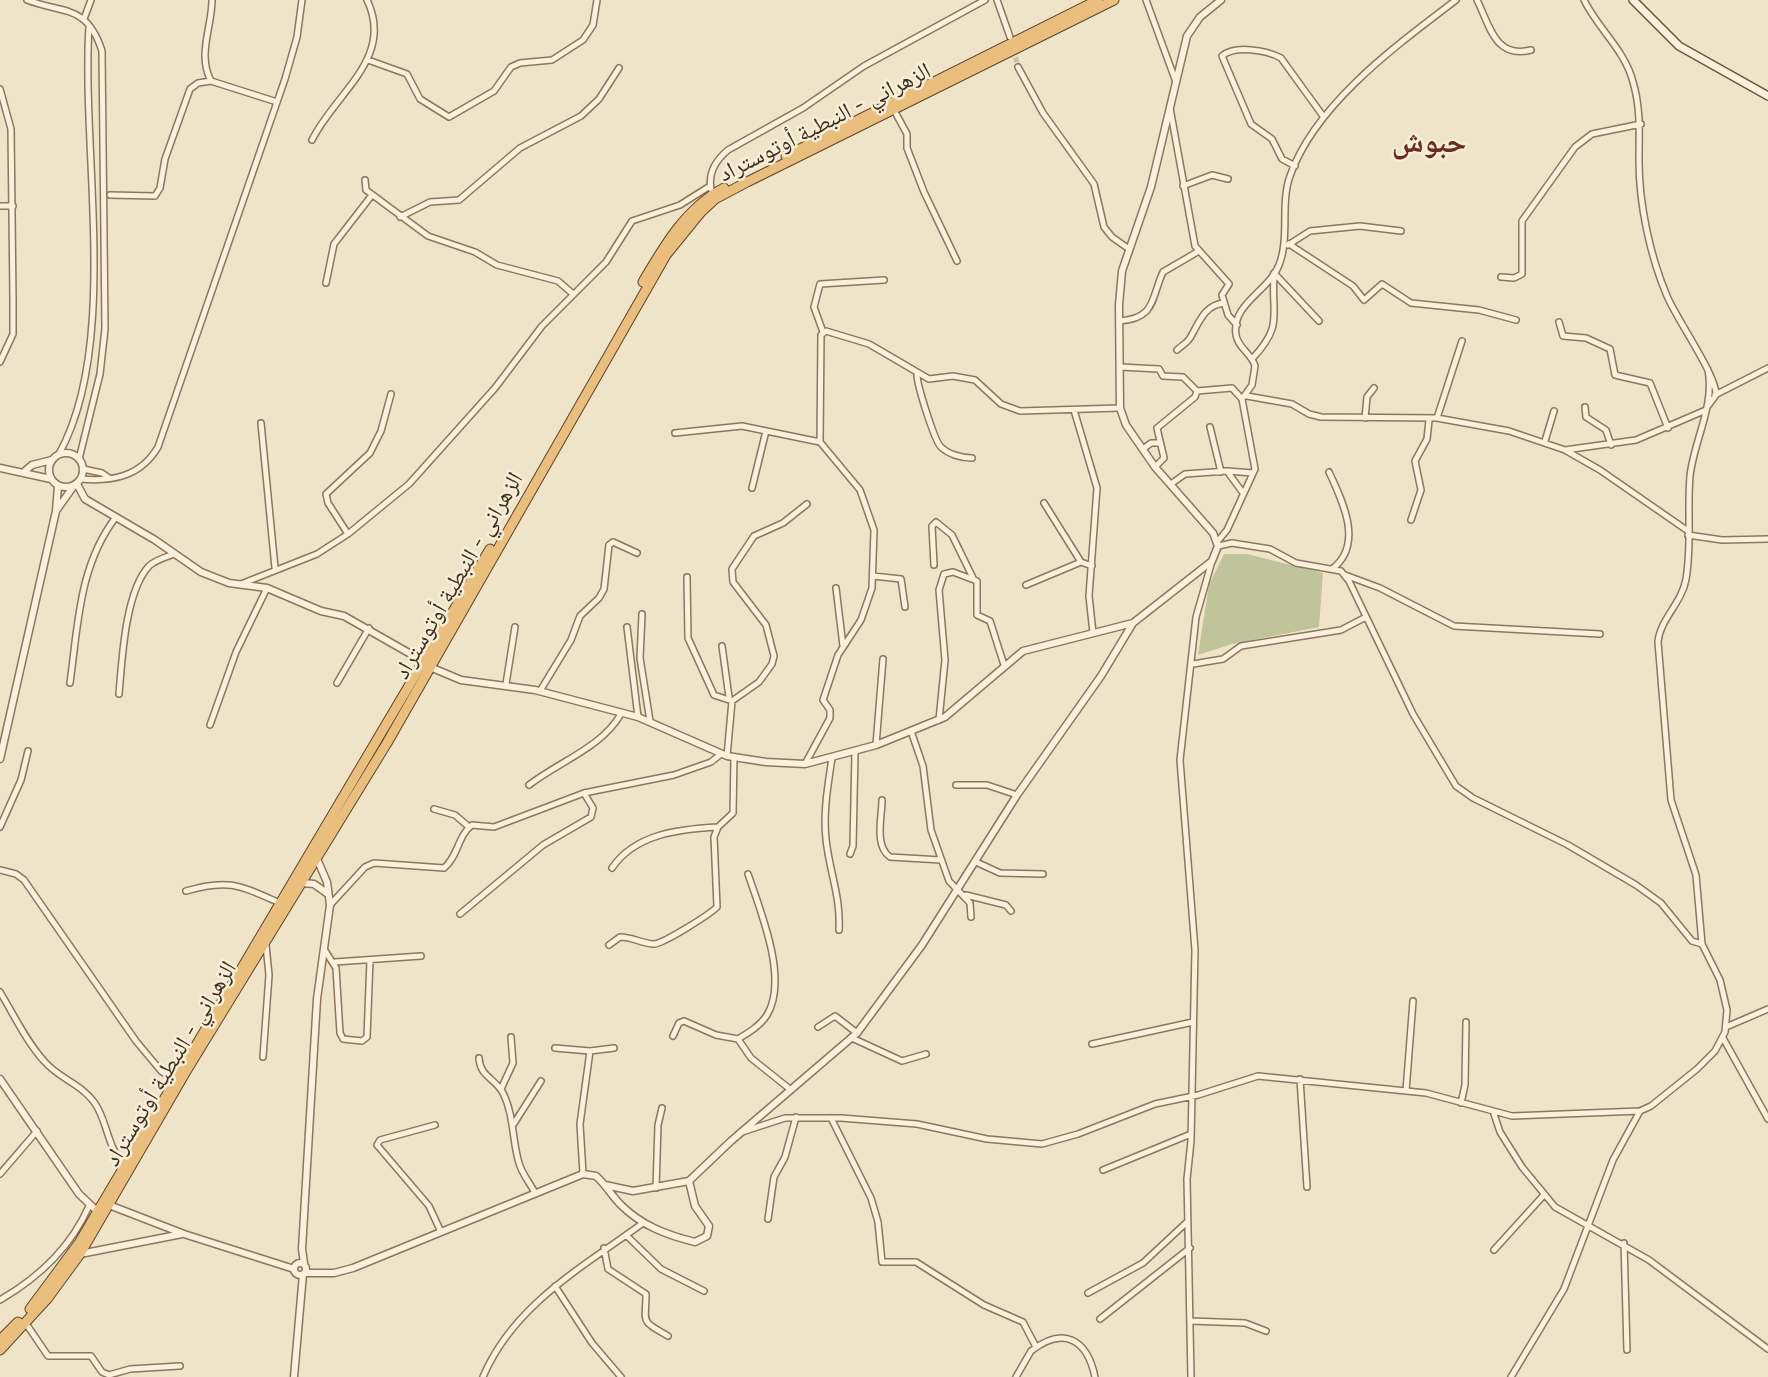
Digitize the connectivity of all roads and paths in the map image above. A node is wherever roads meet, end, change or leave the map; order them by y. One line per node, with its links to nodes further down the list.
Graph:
1 (26, 0): 17 (street)
2 (92, 0): 17 (street)
3 (212, 0): 24 (street)
4 (302, 0): 29 (street)
5 (367, 0): 21 (street)
6 (597, 0): 21 (street)
7 (985, 0): 39 (street)
8 (997, 0): 19 (street)
9 (1098, 0): 26 (highway, الزهراني - النبطية أوتوستراد)
10 (1114, 0): 26 (highway, الزهراني - النبطية أوتوستراد)
11 (1146, 0): 25 (street)
12 (1221, 0): 25 (street)
13 (1456, 0): 32 (street)
14 (1477, 0): 20 (street)
15 (1584, 0): 33 (street)
16 (1633, 0): 28 (main road)
17 (85, 19): 18 (street)
18 (89, 27): 55 (street); 56 (street)
19 (1010, 37)
20 (1531, 50)
21 (368, 61): 34 (street)
22 (1018, 66): 47 (street)
23 (618, 68): 44 (street)
24 (211, 81): 29 (street); 40 (street)
25 (1176, 82): 30 (street)
26 (935, 85): 31 (highway, الزهراني - النبطية أوتوستراد); 39 (highway, الزهراني - النبطية أوتوستراد)
27 (0, 89): 43 (street)
28 (1768, 96)
29 (277, 102): 109 (street)
30 (1169, 105): 38 (street); 47 (street)
31 (894, 110): 50 (street); 153 (highway, الزهراني - النبطية أوتوستراد)
32 (1323, 116): 35 (street); 35 (street)
33 (1641, 124): 52 (street); 71 (street)
34 (312, 140)
35 (1295, 166): 48 (street)
36 (1228, 179): 38 (street)
37 (365, 180): 41 (street)
38 (1184, 186): 49 (street)
39 (711, 190): 57 (street); 153 (highway, الزهراني - النبطية أوتوستراد)
40 (110, 195)
41 (372, 195): 44 (street); 54 (street)
42 (0, 206): 43 (street)
43 (13, 206): 68 (street)
44 (400, 216): 57 (street)
45 (1401, 231): 46 (street)
46 (1289, 244): 48 (street); 59 (street)
47 (1129, 248): 60 (street)
48 (1283, 248): 51 (street)
49 (1199, 251): 58 (street); 60 (street)
50 (957, 261)
51 (1274, 273): 61 (street); 63 (street); 67 (street)
52 (1501, 277)
53 (884, 280): 64 (street)
54 (326, 283)
55 (92, 290): 56 (street); 98 (street)
56 (106, 290): 101 (street)
57 (573, 294): 122 (street)
58 (1224, 303): 63 (street); 66 (street)
59 (1516, 320)
60 (1119, 321): 69 (street)
61 (1319, 321)
62 (1559, 321): 89 (street)
63 (1237, 325): 67 (street)
64 (823, 332): 72 (street); 93 (street)
65 (1462, 341): 85 (street)
66 (1177, 350)
67 (1252, 359): 78 (street)
68 (0, 362)
69 (1119, 367): 74 (street); 80 (street)
70 (1768, 368): 76 (street)
71 (1708, 369): 76 (street); 77 (street)
72 (917, 373): 82 (street); 99 (street)
73 (1374, 388): 84 (street)
74 (1196, 391): 78 (street); 94 (street)
75 (391, 394): 122 (street)
76 (1716, 395): 77 (street); 81 (street)
77 (1709, 396): 81 (street)
78 (1245, 397): 84 (street); 108 (street)
79 (1585, 407): 95 (street)
80 (1120, 408): 82 (street); 96 (street)
81 (1707, 409): 89 (street); 121 (street)
82 (1074, 410): 130 (street)
83 (1555, 411): 92 (street)
84 (1365, 418): 86 (street)
85 (1437, 418): 86 (street); 92 (street)
86 (1429, 420): 120 (street)
87 (261, 423): 131 (street)
88 (1210, 427): 106 (street)
89 (1668, 428): 95 (street)
90 (766, 431): 91 (street); 93 (street); 114 (street)
91 (675, 433)
92 (1545, 441): 97 (street)
93 (820, 442): 134 (street)
94 (1160, 443): 96 (street); 102 (street)
95 (1611, 445): 97 (street)
96 (1143, 449): 102 (street)
97 (1565, 450): 121 (street)
98 (59, 454): 100 (street); 101 (street)
99 (972, 458)
100 (52, 459): 105 (street); 110 (street)
101 (79, 459): 104 (street)
102 (1155, 467): 112 (street)
103 (0, 468): 105 (street)
104 (83, 469): 109 (street); 111 (street)
105 (25, 471): 110 (street)
106 (1224, 472): 108 (street); 112 (street); 115 (street)
107 (1329, 472): 132 (street)
108 (1253, 473): 115 (street)
109 (109, 478): 111 (street)
110 (51, 479): 113 (street)
111 (77, 483): 113 (street); 118 (street); 119 (street)
112 (1171, 484): 124 (street)
113 (58, 486): 118 (street)
114 (752, 488)
115 (1243, 493): 124 (street)
116 (807, 503): 161 (street)
117 (1044, 503): 128 (street)
118 (56, 511): 171 (street)
119 (116, 517): 126 (street); 156 (street)
120 (1411, 520)
121 (1688, 533): 123 (street); 204 (street)
122 (348, 534): 131 (street)
123 (1768, 539)
124 (1218, 544): 127 (street); 132 (street)
125 (637, 553): 159 (street)
126 (174, 554): 137 (street); 160 (street)
127 (1212, 561): 144 (street); 154 (street)
128 (1081, 562): 130 (street); 138 (street)
129 (934, 565): 136 (street)
130 (1092, 566): 148 (street)
131 (275, 568): 137 (street)
132 (1332, 569): 133 (street)
133 (1345, 575): 143 (street); 149 (street)
134 (873, 576): 141 (street); 151 (street)
135 (687, 577): 161 (street)
136 (973, 578): 155 (street); 164 (street)
137 (241, 584): 139 (street)
138 (1026, 586)
139 (267, 588): 147 (street); 166 (street)
140 (836, 588): 151 (street)
141 (905, 607)
142 (642, 614): 165 (street)
143 (1366, 617): 154 (street); 204 (street)
144 (1133, 623): 148 (street); 179 (street)
145 (515, 627): 158 (street)
146 (627, 627): 163 (street)
147 (369, 628): 153 (street); 157 (street)
148 (1093, 633): 155 (street)
149 (1600, 634)
150 (722, 646): 161 (street)
151 (843, 646): 174 (street)
152 (883, 660): 168 (street)
153 (427, 664): 158 (street); 177 (highway, الزهراني - النبطية أوتوستراد)
154 (1193, 664): 214 (street)
155 (1004, 665): 164 (street)
156 (70, 683)
157 (337, 683)
158 (506, 684): 159 (street)
159 (540, 691): 162 (street)
160 (119, 694)
161 (730, 699): 172 (street)
162 (621, 714): 163 (street); 175 (street)
163 (638, 718): 165 (street)
164 (939, 720): 167 (street)
165 (650, 721): 172 (street)
166 (210, 725)
167 (911, 731): 168 (street); 187 (street)
168 (876, 745): 170 (street)
169 (28, 751): 182 (street)
170 (855, 752): 173 (street); 185 (street)
171 (0, 755)
172 (727, 756): 174 (street); 178 (street); 184 (street)
173 (832, 758): 174 (street); 203 (street)
174 (805, 764)
175 (529, 785)
176 (956, 785): 179 (street)
177 (356, 787): 186 (highway, الزهراني - النبطية أوتوستراد); 198 (highway, الزهراني - النبطية أوتوستراد)
178 (584, 793): 183 (street); 201 (street)
179 (1017, 795): 188 (street)
180 (882, 800): 187 (street)
181 (434, 809): 183 (street)
182 (0, 827)
183 (469, 827): 199 (street)
184 (718, 827): 189 (street); 205 (street)
185 (850, 854)
186 (317, 859): 193 (highway, الزهراني - النبطية أوتوستراد); 196 (street)
187 (941, 860): 195 (street)
188 (976, 862): 192 (street); 195 (street)
189 (612, 868)
190 (0, 870): 231 (street)
191 (748, 873): 222 (street)
192 (1043, 874)
193 (302, 883): 196 (street); 206 (highway, الزهراني - النبطية أوتوستراد)
194 (186, 891): 198 (street)
195 (957, 891): 197 (street); 219 (street)
196 (328, 894): 199 (street)
197 (966, 895): 200 (street); 202 (street)
198 (282, 904): 231 (highway, الزهراني - النبطية أوتوستراد)
199 (330, 905): 207 (street)
200 (1011, 911)
201 (460, 914)
202 (971, 917)
203 (839, 930)
204 (1702, 944): 217 (street)
205 (609, 945)
206 (266, 946): 228 (street); 260 (highway, الزهراني - النبطية أوتوستراد)
207 (324, 949): 210 (street); 274 (street)
208 (421, 956): 209 (street)
209 (370, 961): 210 (street); 210 (street)
210 (335, 962)
211 (0, 992): 250 (street)
212 (1413, 1001): 236 (street)
213 (1768, 1009): 217 (street)
214 (1193, 1022): 223 (street); 237 (street)
215 (1466, 1022): 238 (street)
216 (818, 1027): 219 (street)
217 (1726, 1027): 221 (street)
218 (673, 1036): 222 (street)
219 (854, 1036): 227 (street); 235 (street)
220 (511, 1037): 234 (street)
221 (1723, 1038): 240 (street); 244 (street)
222 (738, 1039): 235 (street)
223 (1092, 1044)
224 (555, 1048): 226 (street)
225 (614, 1048): 226 (street)
226 (590, 1051): 253 (street)
227 (926, 1054)
228 (263, 1057)
229 (479, 1058): 234 (street)
230 (0, 1079): 247 (street)
231 (174, 1079): 250 (highway, الزهراني - النبطية أوتوستراد)
232 (1300, 1079): 236 (street); 237 (street); 256 (street)
233 (541, 1081): 246 (street)
234 (501, 1089): 246 (street)
235 (791, 1090): 248 (street)
236 (1405, 1091): 238 (street)
237 (1191, 1097): 243 (street); 249 (street)
238 (1461, 1103): 241 (street)
239 (662, 1108): 257 (street)
240 (1640, 1111): 241 (street); 265 (street)
241 (1494, 1114): 259 (street)
242 (796, 1117): 243 (street); 248 (street); 263 (street)
243 (831, 1118): 285 (street)
244 (1768, 1119)
245 (435, 1125): 266 (street)
246 (513, 1125): 258 (street)
247 (37, 1130): 252 (street); 261 (street)
248 (741, 1133): 254 (street)
249 (1191, 1134): 251 (street); 262 (street)
250 (124, 1164): 261 (highway, الزهراني - النبطية أوتوستراد)
251 (1103, 1170)
252 (0, 1174)
253 (583, 1174): 255 (street); 258 (street)
254 (689, 1181): 257 (street); 264 (street)
255 (605, 1185): 257 (street); 264 (street)
256 (1307, 1187)
257 (656, 1188)
258 (535, 1193): 266 (street)
259 (1543, 1196): 265 (street); 272 (street)
260 (109, 1205): 267 (street); 273 (highway, الزهراني - النبطية أوتوستراد)
261 (93, 1209): 278 (street); 284 (highway, الزهراني - النبطية أوتوستراد)
262 (1189, 1216): 271 (street); 277 (street)
263 (768, 1219)
264 (643, 1223): 268 (street)
265 (1588, 1225): 269 (street); 296 (street)
266 (441, 1232): 274 (street)
267 (184, 1234): 273 (street); 274 (street)
268 (626, 1235): 270 (street); 276 (street)
269 (1624, 1243): 286 (street); 288 (street)
270 (604, 1248): 275 (street); 283 (street)
271 (1189, 1248): 279 (street); 280 (street)
272 (1494, 1250)
273 (80, 1254): 281 (highway, الزهراني - النبطية أوتوستراد)
274 (300, 1268): 290 (street)
275 (555, 1286): 291 (street); 292 (street)
276 (704, 1291)
277 (1088, 1293)
278 (0, 1300)
279 (1100, 1320)
280 (1191, 1321): 282 (street); 295 (street)
281 (25, 1322): 287 (highway, الزهراني - النبطية أوتوستراد); 289 (street)
282 (1266, 1331)
283 (667, 1336)
284 (0, 1340)
285 (1037, 1347): 293 (street); 294 (street)
286 (1768, 1349)
287 (0, 1350)
288 (1627, 1350)
289 (180, 1366)
290 (294, 1377)
291 (483, 1377)
292 (621, 1377)
293 (1016, 1377)
294 (1095, 1377)
295 (1191, 1377)
296 (1511, 1377)

